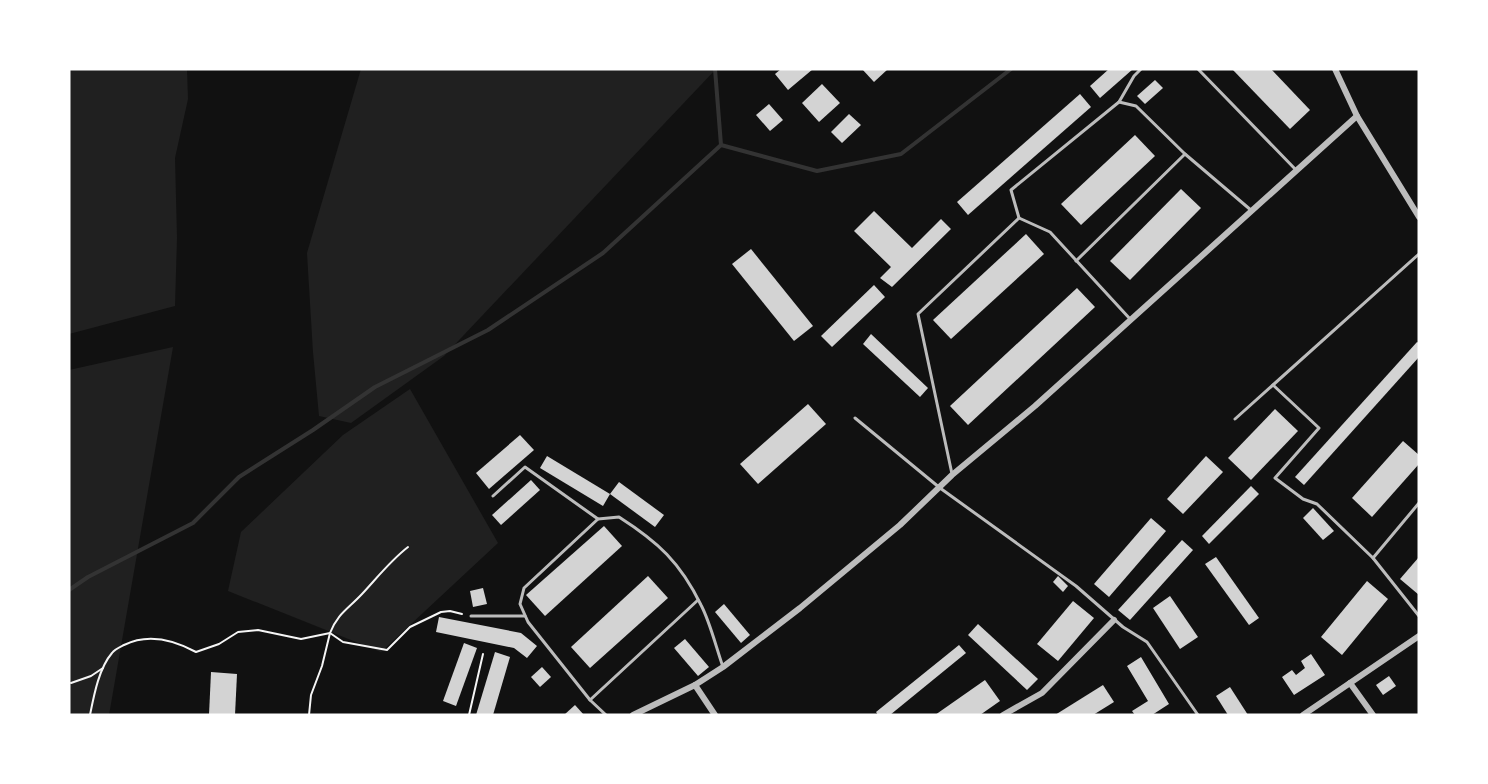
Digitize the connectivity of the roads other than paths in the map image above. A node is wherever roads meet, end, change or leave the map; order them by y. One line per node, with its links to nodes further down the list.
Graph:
1 (1141, 69): 4 (lane)
2 (1198, 69): 7 (lane)
3 (1335, 69): 5 (street)
4 (1119, 102): 6 (lane); 9 (lane)
5 (1357, 116): 7 (street); 10 (street)
6 (1185, 154): 8 (lane); 12 (lane)
7 (1297, 171): 8 (street)
8 (1252, 211): 13 (street)
9 (1019, 218): 12 (lane); 17 (lane)
10 (1419, 218)
11 (1419, 254): 14 (lane)
12 (1076, 261): 13 (lane)
13 (1131, 320): 17 (street)
14 (1274, 385): 16 (lane); 22 (lane)
15 (855, 418): 18 (lane)
16 (1235, 419)
17 (952, 475): 18 (street)
18 (940, 488): 27 (lane); 29 (street)
19 (493, 496): 21 (lane)
20 (1419, 503): 22 (lane)
21 (598, 519): 23 (lane); 25 (lane)
22 (1373, 558): 26 (lane)
23 (699, 600): 29 (lane); 32 (lane)
24 (471, 616): 25 (lane)
25 (525, 616): 32 (lane)
26 (1419, 616)
27 (1114, 620): 36 (street); 37 (lane)
28 (1419, 636): 30 (street)
29 (723, 666): 31 (street)
30 (1350, 683): 38 (street); 39 (street)
31 (695, 685): 34 (street); 35 (street)
32 (590, 700): 33 (lane)
33 (606, 715)
34 (633, 715)
35 (715, 715)
36 (1003, 715)
37 (1198, 715)
38 (1304, 715)
39 (1372, 715)

